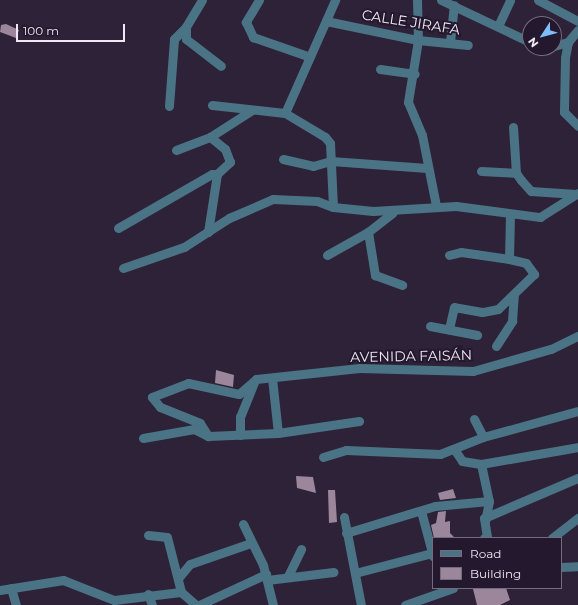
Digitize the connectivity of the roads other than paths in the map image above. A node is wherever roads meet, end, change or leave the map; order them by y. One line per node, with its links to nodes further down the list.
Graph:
1 (202, 0): 12 (street)
2 (259, 0): 20 (street)
3 (335, 0): 9 (street)
4 (417, 0): 15 (street)
5 (441, 0): 8 (street, CALLE JIRAFA)
6 (510, 0): 11 (street)
7 (538, 0): 10 (street)
8 (454, 5): 11 (street, CALLE JIRAFA); 16 (street)
9 (326, 21): 15 (street, CALLE JIRAFA); 20 (street)
10 (578, 21)
11 (499, 24): 14 (street, CALLE JIRAFA)
12 (186, 26): 21 (street); 25 (street)
13 (578, 30): 17 (street)
14 (522, 37)
15 (418, 40): 16 (street, CALLE JIRAFA); 23 (street)
16 (450, 42): 19 (street, CALLE JIRAFA)
17 (568, 42): 18 (street); 28 (street)
18 (562, 44)
19 (468, 45)
20 (310, 57): 27 (street)
21 (221, 66)
22 (380, 69): 23 (street)
23 (415, 74): 34 (street)
24 (212, 105): 26 (street)
25 (169, 106)
26 (253, 109): 27 (street); 30 (street)
27 (285, 113): 33 (street)
28 (578, 126)
29 (513, 127): 36 (street)
30 (210, 137): 31 (street); 37 (street)
31 (176, 150)
32 (283, 159): 33 (street)
33 (331, 161): 34 (street); 40 (street)
34 (427, 168): 39 (street)
35 (481, 171): 36 (street)
36 (516, 173): 38 (street)
37 (217, 174): 43 (street); 44 (street)
38 (577, 193): 42 (street)
39 (436, 206): 41 (street); 42 (street)
40 (333, 207): 41 (street); 44 (street)
41 (392, 213): 45 (street)
42 (510, 215): 48 (street)
43 (118, 228)
44 (208, 232): 49 (street)
45 (368, 232): 46 (street); 50 (street)
46 (328, 255)
47 (449, 255): 48 (street)
48 (509, 259): 51 (street)
49 (123, 268)
50 (402, 285)
51 (514, 295): 53 (street); 56 (street)
52 (430, 326): 53 (street)
53 (449, 329): 54 (street)
54 (477, 335)
55 (578, 336): 57 (street, AVENIDA FAISÁN)
56 (496, 346)
57 (272, 378): 58 (street, AVENIDA FAISÁN); 62 (street)
58 (256, 379): 63 (street); 64 (street)
59 (578, 411): 65 (street)
60 (474, 419): 65 (street)
61 (360, 421): 62 (street)
62 (278, 433): 63 (street)
63 (240, 435): 64 (street)
64 (208, 436): 66 (street)
65 (483, 437): 68 (street)
66 (143, 438)
67 (578, 447): 70 (street)
68 (454, 448): 69 (street); 70 (street)
69 (323, 457)
70 (481, 464): 72 (street)
71 (578, 478): 75 (street)
72 (488, 501): 73 (street); 75 (street)
73 (421, 511): 78 (street); 85 (street)
74 (344, 517): 78 (street)
75 (484, 518): 80 (street); 81 (street)
76 (578, 518): 82 (street)
77 (243, 524): 83 (street)
78 (346, 533): 90 (street)
79 (148, 535): 92 (street)
80 (487, 537)
81 (492, 537)
82 (553, 537)
83 (251, 543): 92 (street); 93 (street)
84 (301, 549): 91 (street)
85 (432, 550)
86 (432, 554): 90 (street)
87 (578, 566): 88 (street)
88 (562, 567)
89 (334, 572): 91 (street)
90 (355, 573): 105 (street)
91 (288, 576): 93 (street)
92 (179, 577): 97 (street)
93 (267, 577): 103 (street); 104 (street)
94 (11, 588): 95 (street); 99 (street); 100 (street)
95 (0, 590)
96 (440, 590): 106 (street)
97 (180, 592): 98 (street); 102 (street)
98 (148, 594): 99 (street); 101 (street)
99 (112, 603)
100 (16, 605)
101 (152, 605)
102 (196, 605)
103 (199, 605)
104 (273, 605)
105 (361, 605)
106 (405, 605)

